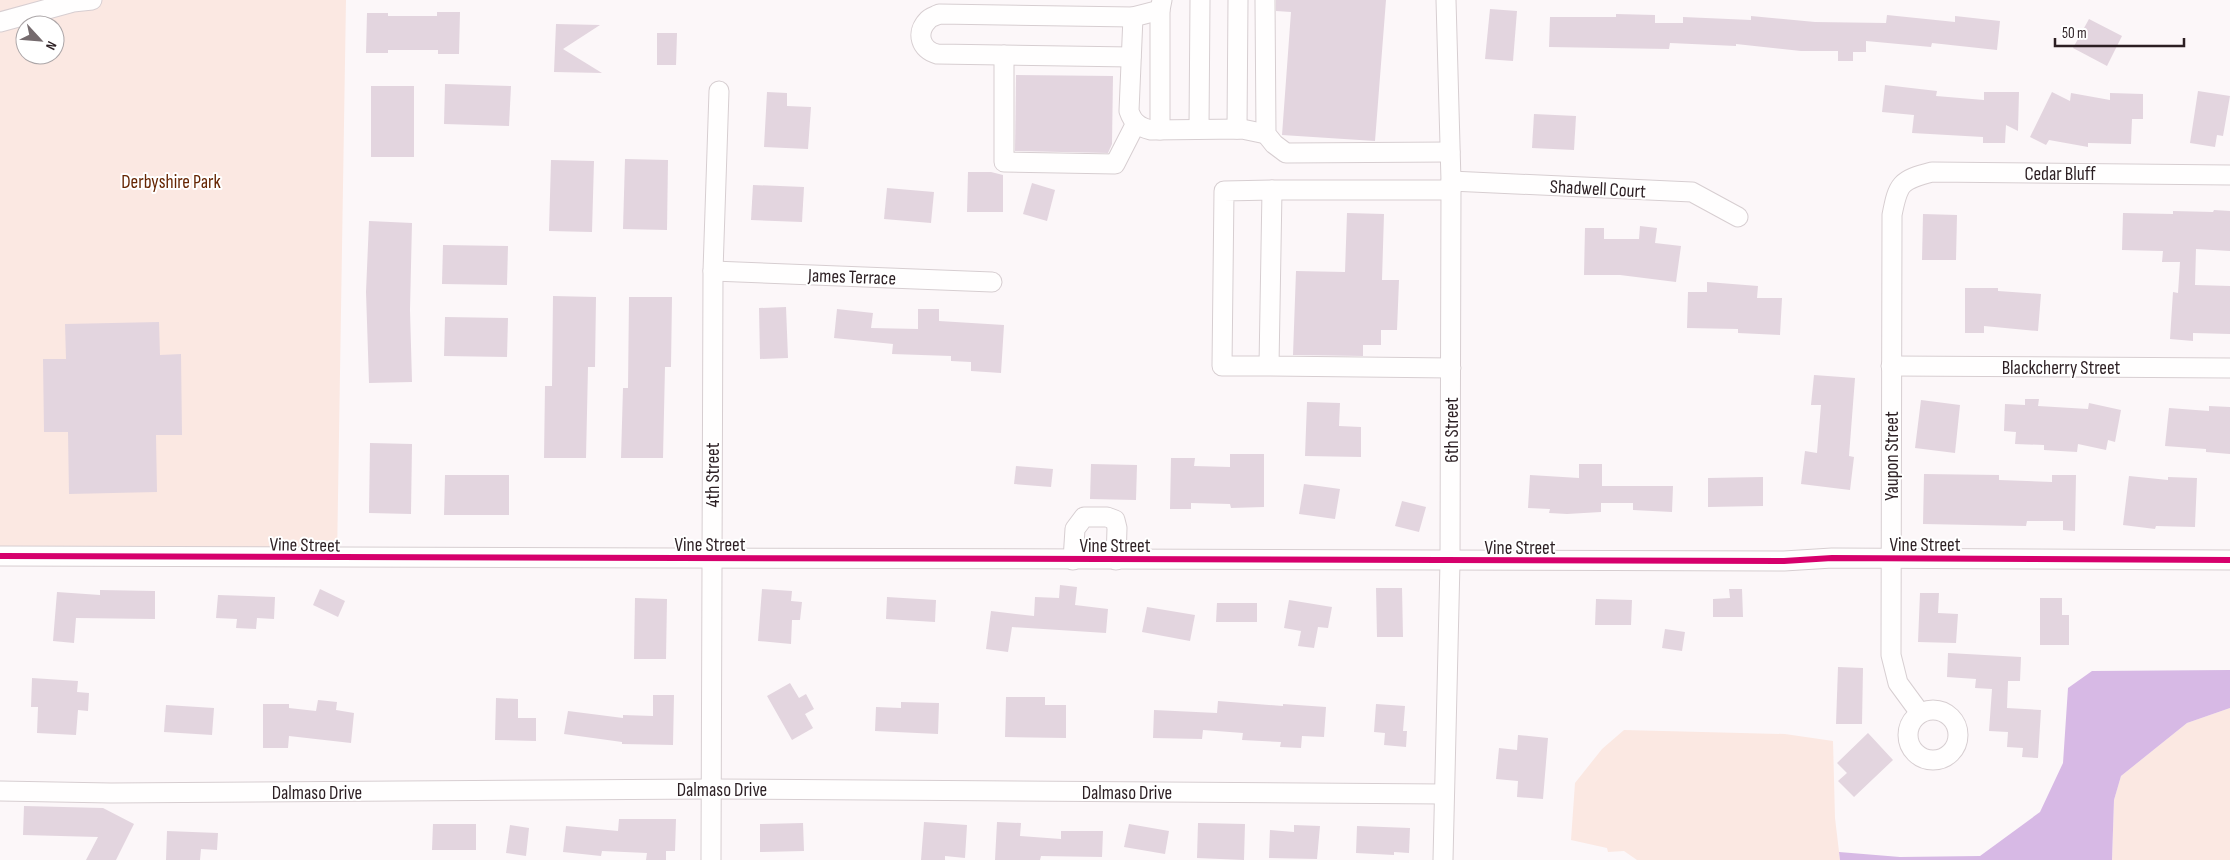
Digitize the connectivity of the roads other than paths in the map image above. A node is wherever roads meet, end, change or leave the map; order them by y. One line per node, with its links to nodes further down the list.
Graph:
1 (92, 0): 8 (street)
2 (1200, 0): 15 (street)
3 (1238, 0): 13 (street)
4 (1264, 0): 16 (street)
5 (1446, 0): 17 (street, 6th Street)
6 (1161, 5): 7 (street); 14 (street)
7 (1133, 17): 9 (street); 10 (street)
8 (0, 22)
9 (1004, 55): 10 (street); 12 (street)
10 (1131, 58): 12 (street)
11 (719, 91): 23 (street, 4th Street)
12 (1136, 123): 14 (street)
13 (1236, 129): 15 (street); 16 (street)
14 (1160, 130): 15 (street)
15 (1198, 130)
16 (1266, 134): 17 (street)
17 (1450, 152): 19 (street, 6th Street)
18 (2230, 174): 21 (street, Cedar Bluff)
19 (1451, 186): 20 (street, Shadwell Court); 22 (street, Shadwell Court); 27 (street, 6th Street)
20 (1272, 190): 25 (street); 25 (street, Shadwell Court)
21 (1897, 192): 26 (street, Yaupon Street)
22 (1738, 217)
23 (713, 271): 24 (street, James Terrace); 30 (street, 4th Street)
24 (992, 282)
25 (1269, 366): 27 (street)
26 (1891, 366): 28 (street, Blackcherry Street); 31 (street, Yaupon Street)
27 (1451, 368): 35 (street, 6th Street)
28 (2230, 368)
29 (0, 556): 30 (street, Vine Street)
30 (711, 559): 32 (street, Vine Street); 37 (street, 4th Street)
31 (1890, 559): 34 (street, Vine Street); 35 (street, Vine Street); 36 (street, Yaupon Street)
32 (1073, 560): 33 (street, Vine Street); 33 (street)
33 (1116, 560): 35 (street, Vine Street)
34 (2230, 560)
35 (1450, 562): 39 (street, 6th Street)
36 (1920, 713)
37 (711, 789): 38 (street, Dalmaso Drive); 39 (street, Dalmaso Drive); 40 (street, 4th Street)
38 (0, 791)
39 (1444, 794): 41 (street, 6th Street)
40 (711, 860)
41 (1443, 860)

